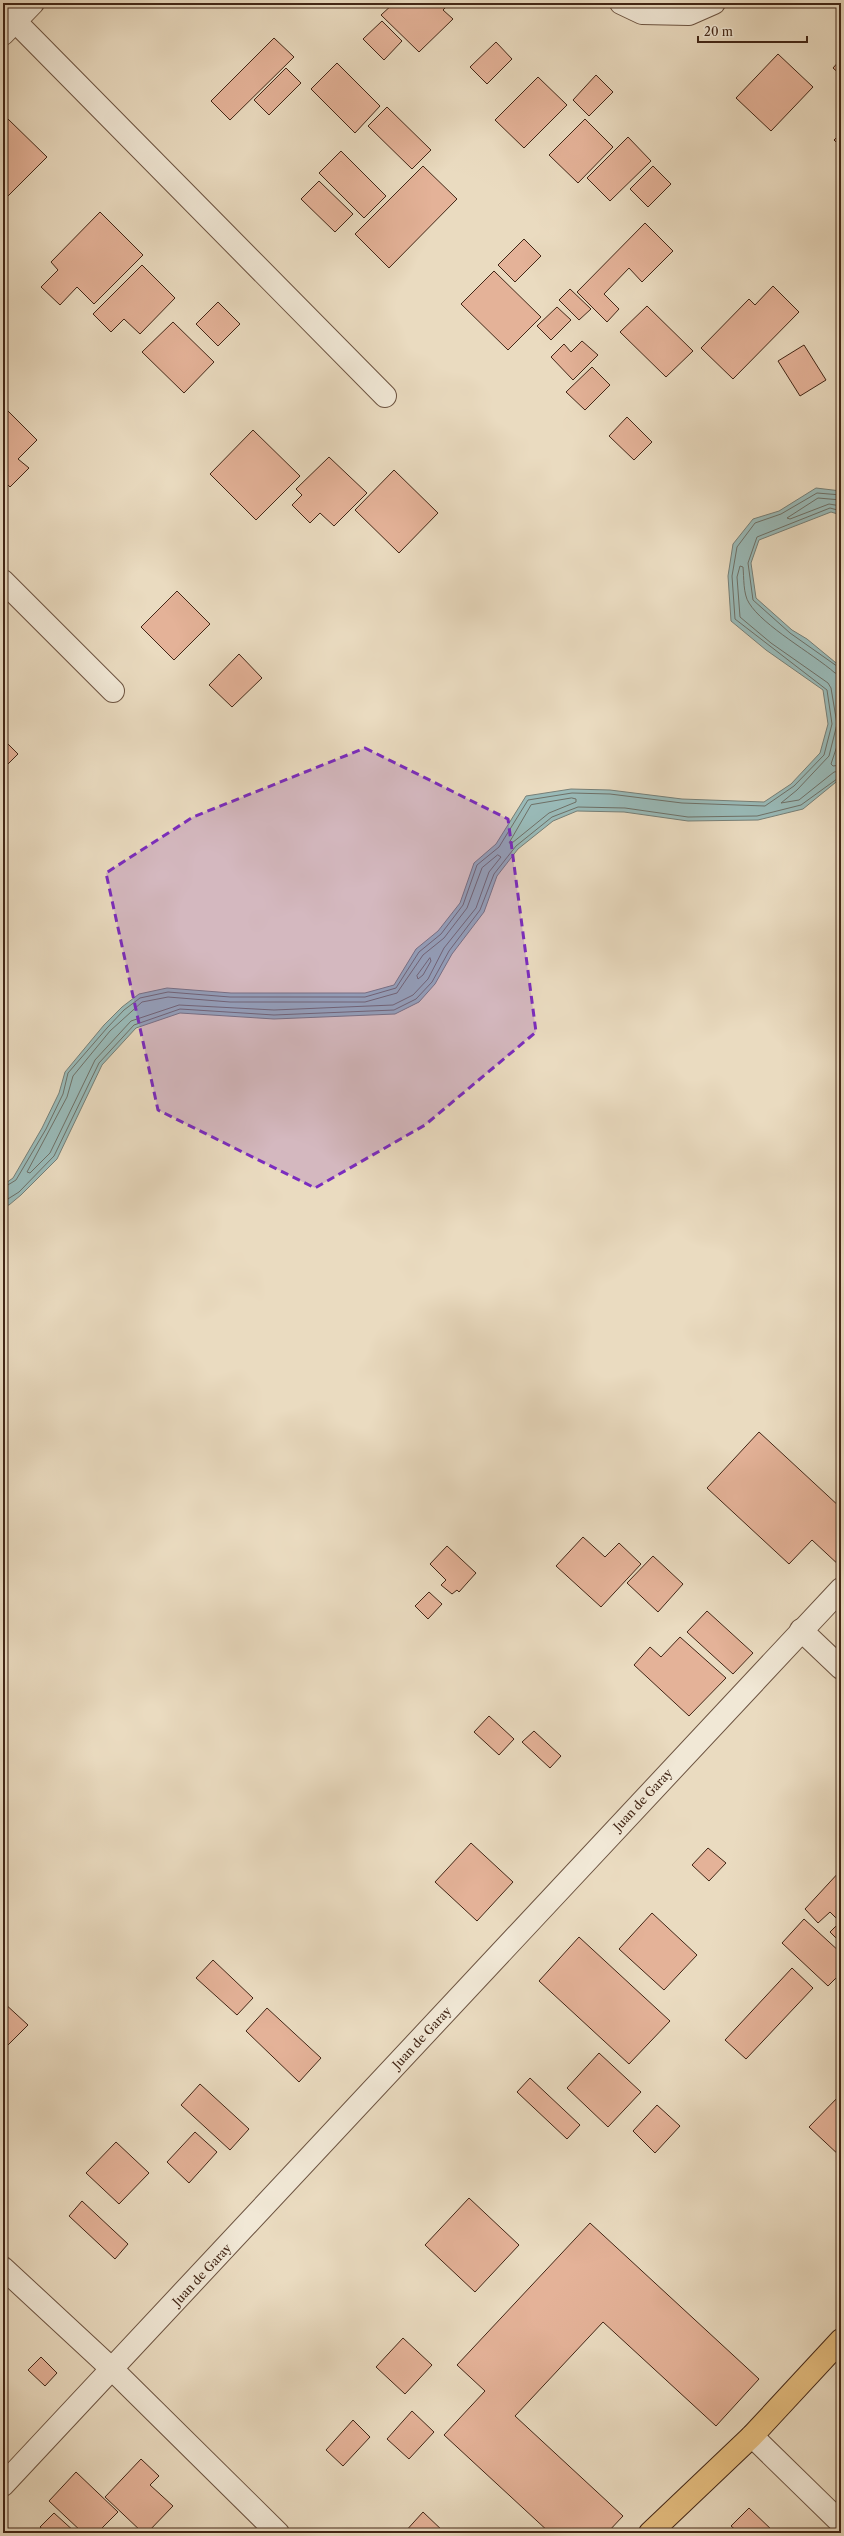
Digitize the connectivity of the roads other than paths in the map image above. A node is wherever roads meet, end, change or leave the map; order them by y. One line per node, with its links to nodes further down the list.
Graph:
1 (33, 3): 4 (street)
2 (621, 3): 3 (street)
3 (714, 3)
4 (7, 21): 5 (street)
5 (385, 396)
6 (3, 581): 7 (street)
7 (113, 691)
8 (841, 1589): 9 (street, Juan de Garay)
9 (802, 1630): 10 (street); 13 (street, Juan de Garay)
10 (841, 1668)
11 (3, 2268): 13 (street)
12 (841, 2340): 14 (main road)
13 (113, 2370): 15 (street, Juan de Garay); 17 (street)
14 (752, 2436): 16 (street); 18 (main road)
15 (3, 2486)
16 (841, 2523)
17 (278, 2533)
18 (650, 2533)

